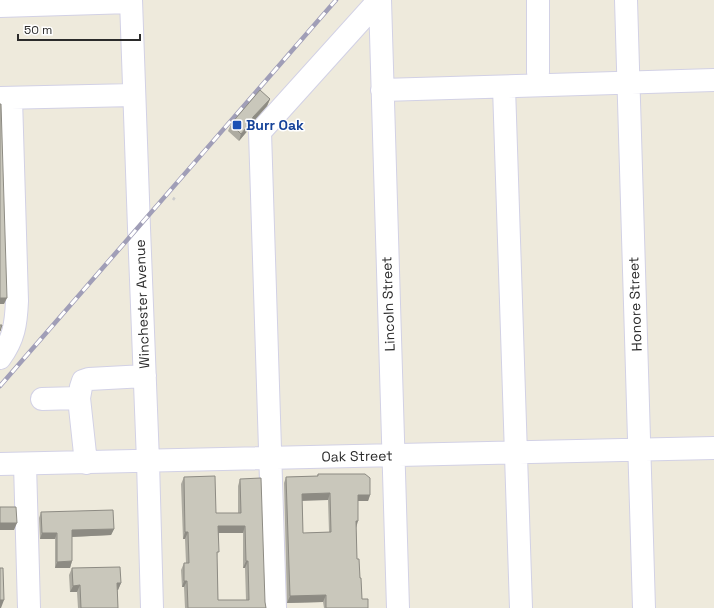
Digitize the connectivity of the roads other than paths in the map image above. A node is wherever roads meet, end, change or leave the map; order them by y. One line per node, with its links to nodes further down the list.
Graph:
1 (380, 0): 10 (street, Lincoln Street); 21 (street)
2 (538, 0): 6 (street)
3 (626, 0): 8 (street, Honore Street)
4 (131, 1): 5 (street); 11 (street, Winchester Avenue)
5 (0, 6)
6 (538, 72)
7 (714, 80): 8 (street)
8 (628, 83): 9 (street); 18 (street, Honore Street)
9 (504, 87): 10 (street); 19 (street)
10 (382, 90): 20 (street, Lincoln Street)
11 (134, 95): 12 (street); 14 (street, Winchester Avenue)
12 (5, 98): 13 (street)
13 (0, 358)
14 (145, 376): 15 (street); 22 (street, Winchester Avenue)
15 (79, 398): 16 (street); 23 (street)
16 (42, 399)
17 (714, 448): 18 (street, Oak Street)
18 (639, 450): 19 (street, Oak Street); 31 (street, Honore Street)
19 (516, 452): 20 (street, Oak Street); 30 (street)
20 (393, 455): 21 (street, Oak Street); 29 (street, Lincoln Street)
21 (270, 458): 22 (street, Oak Street); 28 (street)
22 (148, 461): 23 (street, Oak Street); 27 (street, Winchester Avenue)
23 (86, 462): 25 (street, Oak Street)
24 (0, 464): 25 (street, Oak Street)
25 (25, 464): 26 (street)
26 (29, 608)
27 (152, 608)
28 (274, 608)
29 (398, 608)
30 (521, 608)
31 (644, 608)

